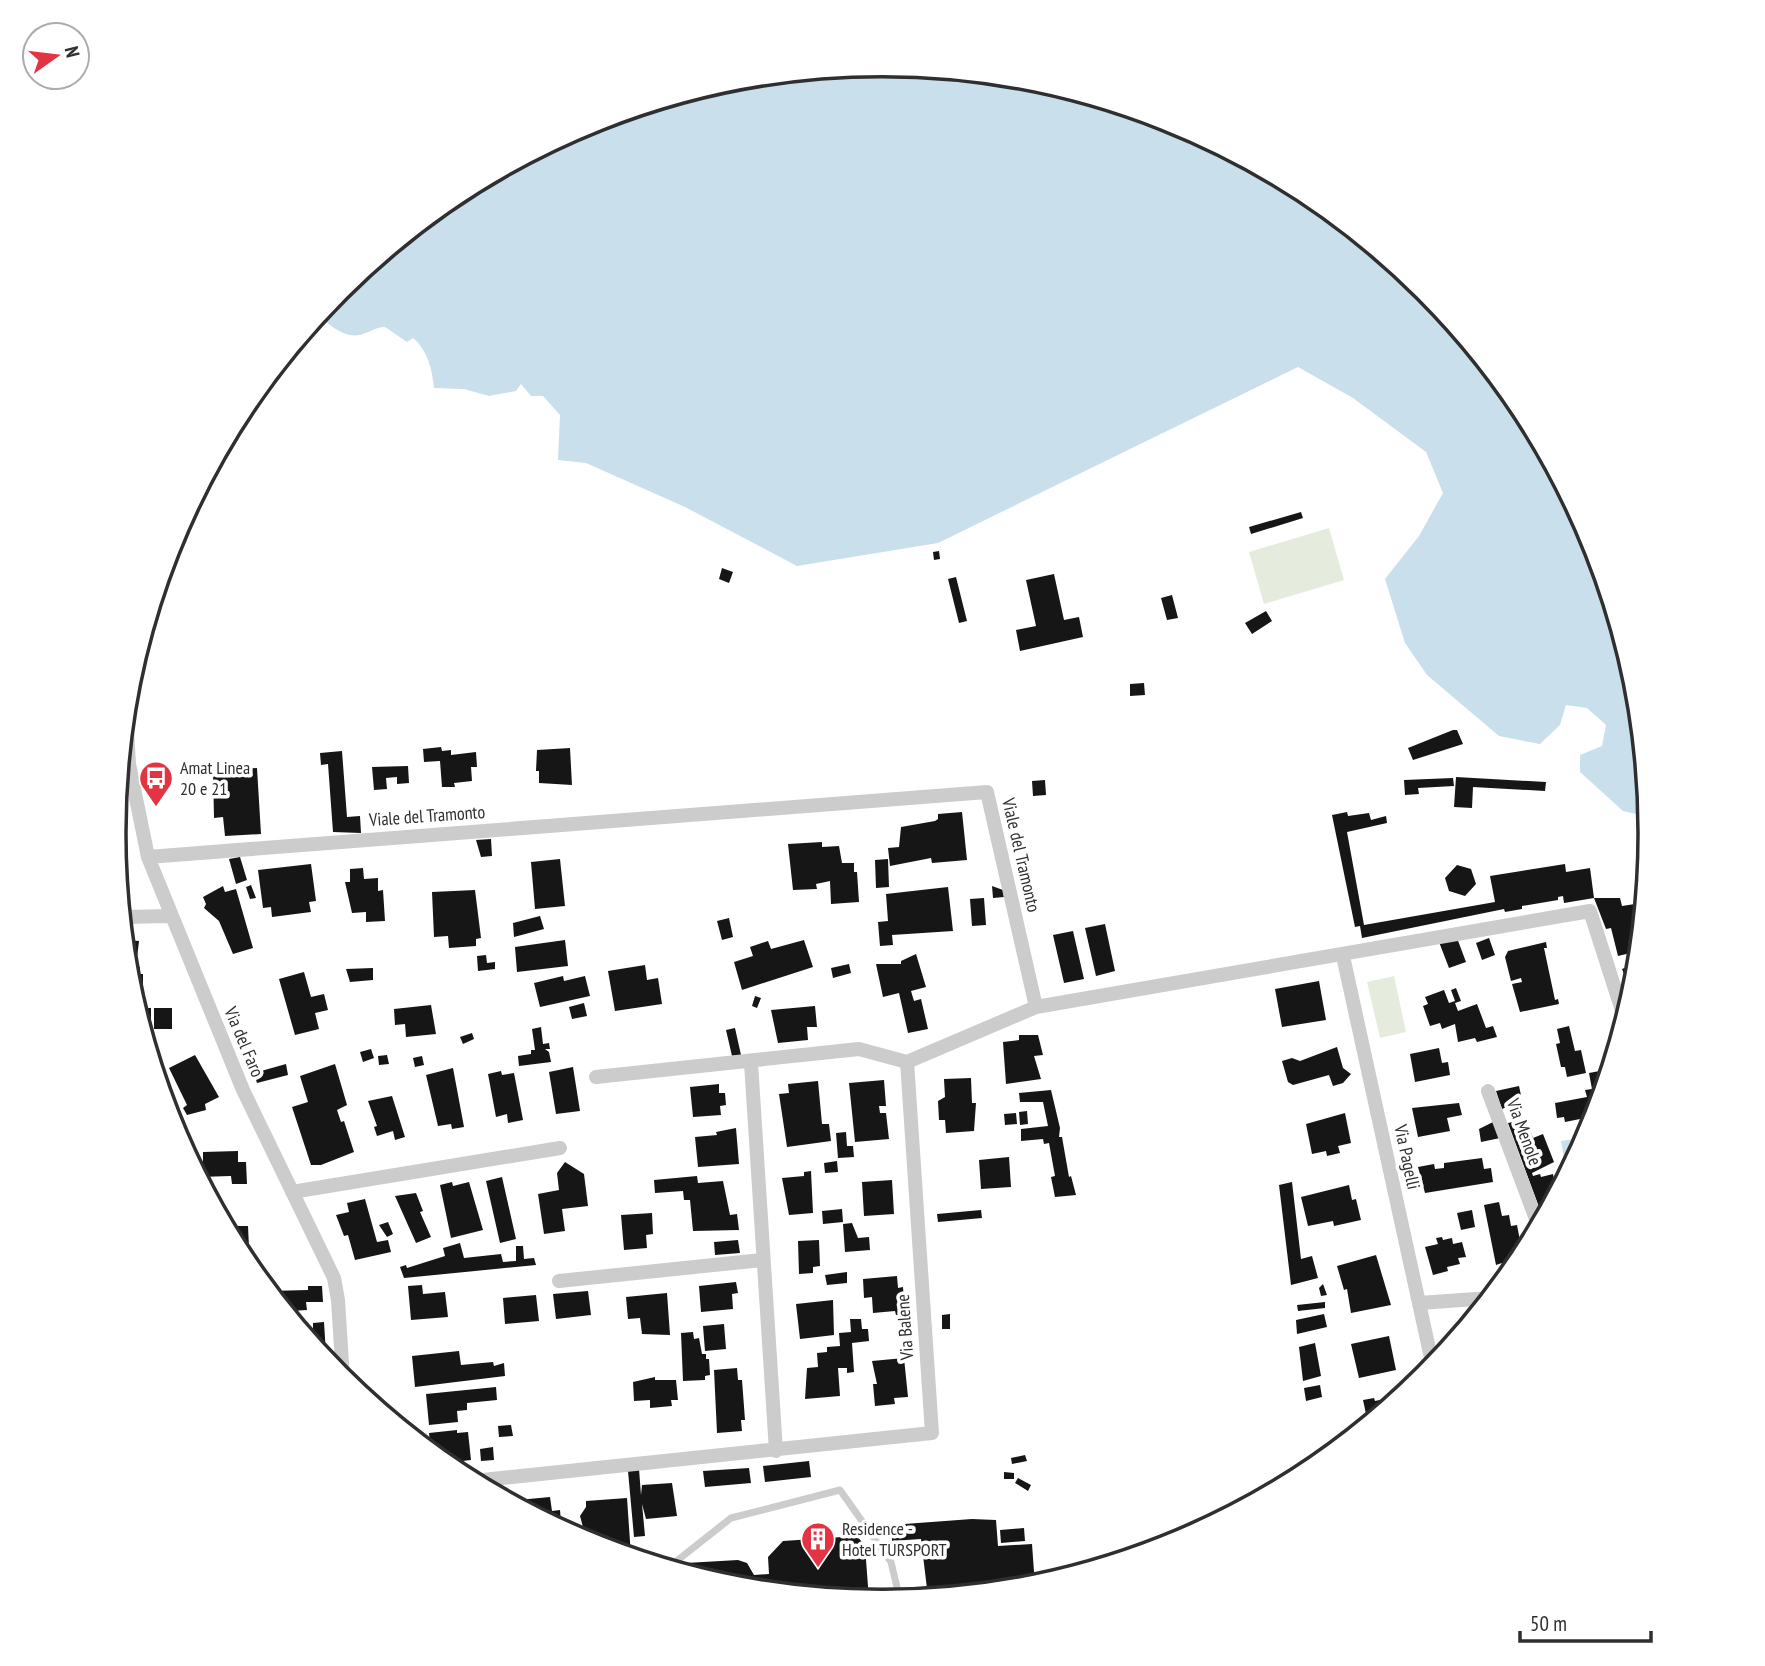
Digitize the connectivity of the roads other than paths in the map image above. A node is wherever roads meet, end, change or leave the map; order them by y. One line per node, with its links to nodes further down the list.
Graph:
1 (130, 767): 2 (street, Via del Faro)
2 (148, 857): 3 (street, Via del Faro); 7 (street, Viale del Tramonto)
3 (170, 916): 4 (street); 13 (street, Via del Faro)
4 (131, 917)
5 (1343, 956): 6 (street); 7 (street); 18 (street, Via Pagelli)
6 (1619, 1002)
7 (1036, 1007): 8 (street)
8 (907, 1062): 9 (street); 21 (street, Via Balene)
9 (751, 1063): 10 (street); 15 (street)
10 (596, 1077)
11 (1488, 1091): 14 (street, Via Menole)
12 (560, 1147): 13 (street)
13 (292, 1192): 20 (street, Via del Faro)
14 (1535, 1215)
15 (762, 1260): 16 (street); 21 (street)
16 (559, 1281)
17 (1477, 1299): 18 (street)
18 (1419, 1303): 19 (street, Via Pagelli)
19 (1430, 1354)
20 (342, 1361)
21 (776, 1451): 22 (street, Via Balene)
22 (490, 1479)
23 (678, 1560): 24 (lane)
24 (897, 1588)

